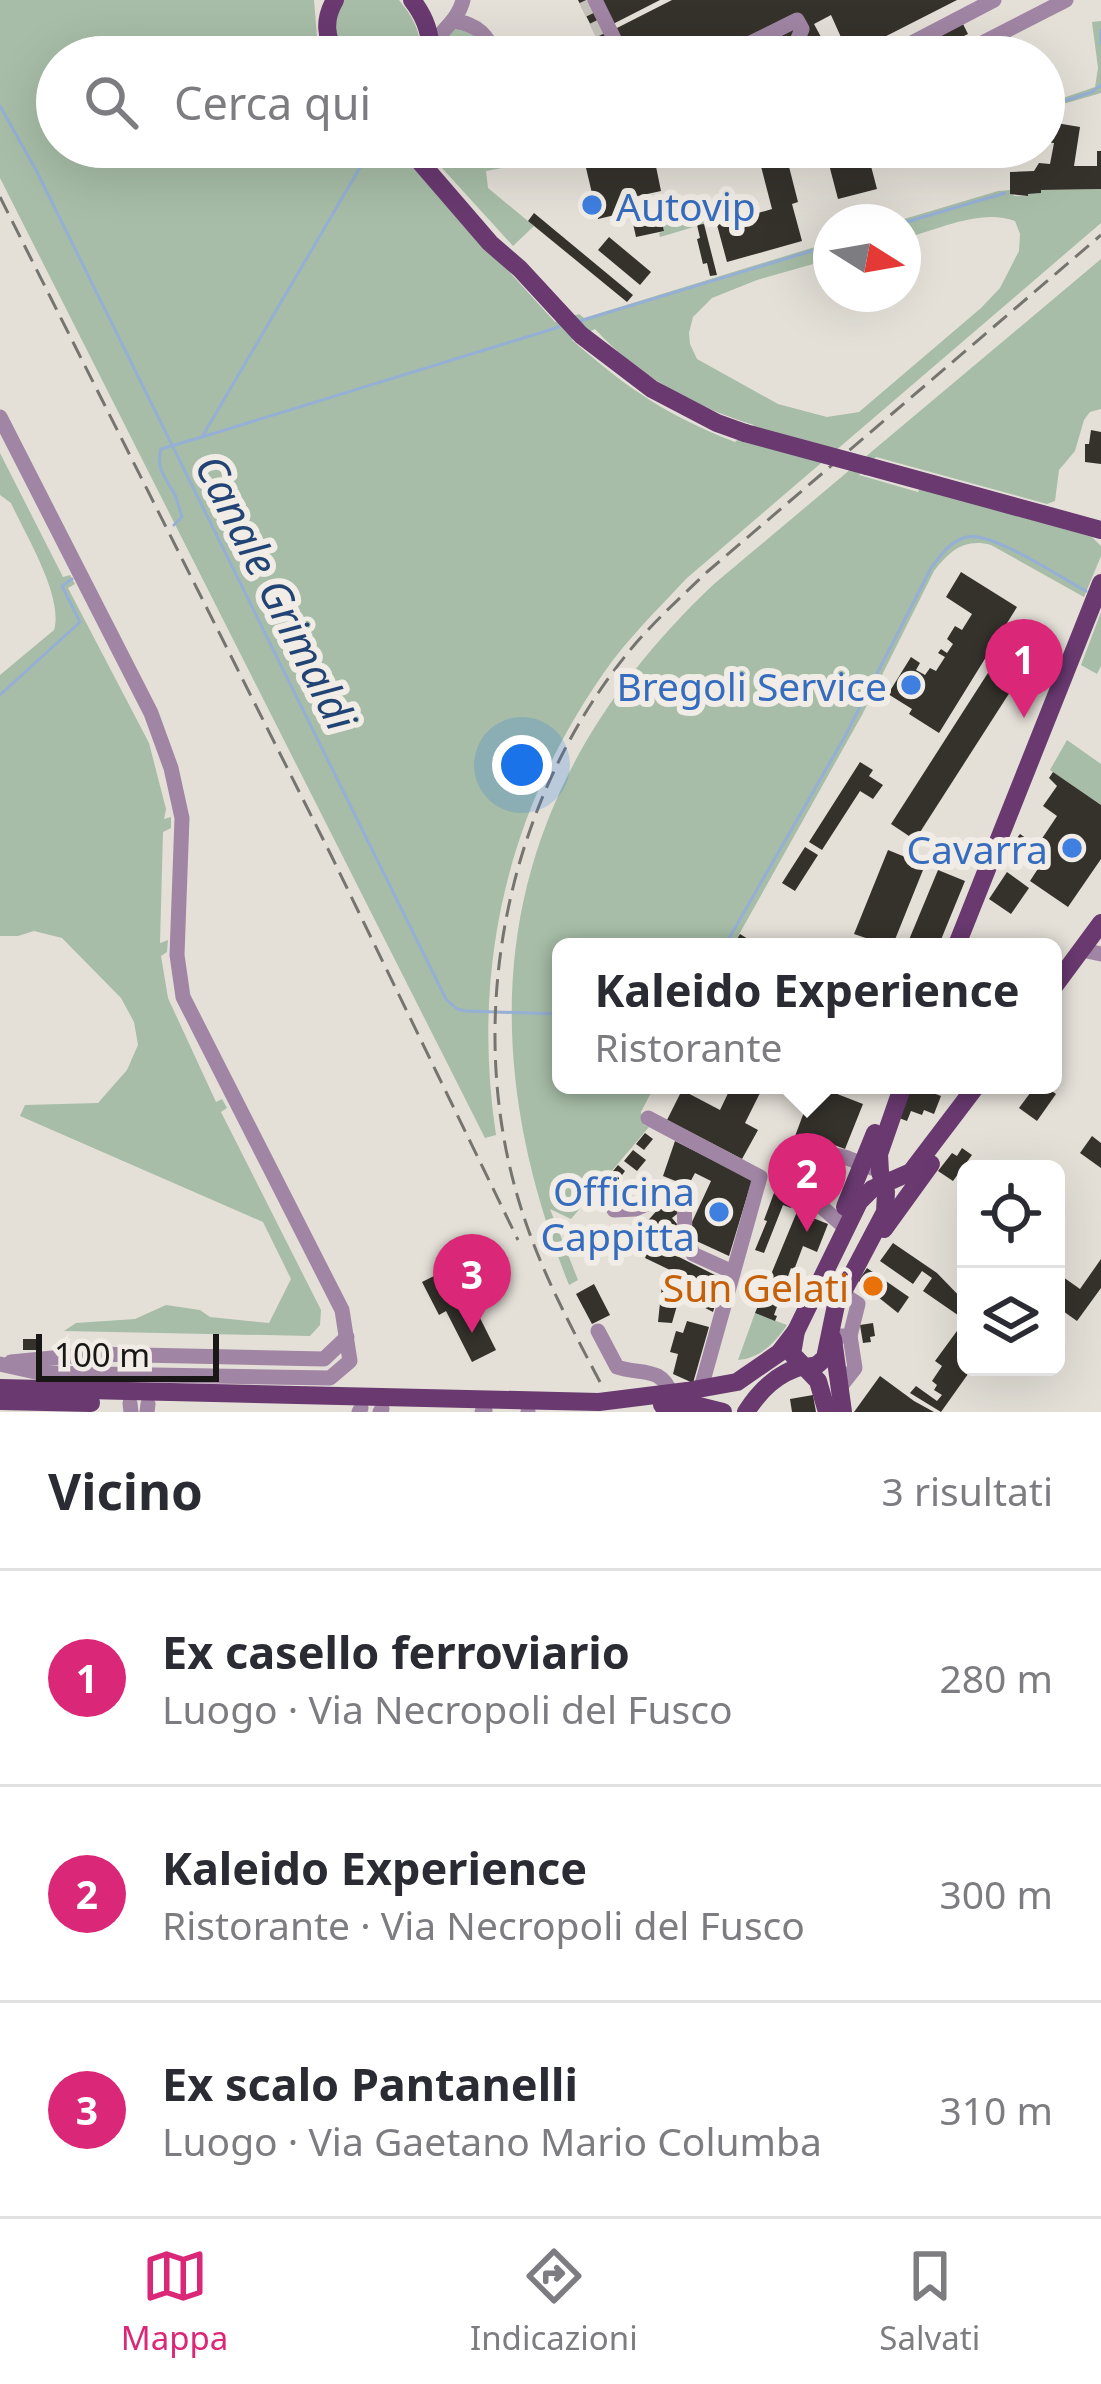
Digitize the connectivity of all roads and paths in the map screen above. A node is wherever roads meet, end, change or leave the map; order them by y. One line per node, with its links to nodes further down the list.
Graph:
1 (321, 0): 8 (main road)
2 (335, 0): 8 (main road)
3 (412, 0): 11 (main road)
4 (463, 0): 9 (street)
5 (595, 0): 14 (street)
6 (994, 0): 17 (street)
7 (1066, 0): 18 (street)
8 (327, 21): 10 (main road)
9 (455, 21): 12 (street); 13 (street)
10 (328, 36)
11 (427, 36)
12 (439, 36)
13 (486, 36)
14 (613, 36)
15 (765, 36): 16 (street)
16 (799, 36)
17 (925, 36)
18 (996, 36)
19 (425, 168): 21 (main road)
20 (438, 168): 21 (main road)
21 (520, 269): 23 (main road, bridge)
22 (0, 417): 42 (street)
23 (1101, 530)
24 (1101, 583): 26 (main road)
25 (1101, 923): 27 (main road)
26 (960, 938)
27 (1091, 952): 28 (main road)
28 (1062, 979)
29 (897, 1094): 33 (main road)
30 (975, 1094): 33 (main road)
31 (976, 1094): 37 (main road)
32 (648, 1118): 38 (street)
33 (881, 1175): 35 (main road); 35 (street); 36 (main road)
34 (614, 1210): 38 (street)
35 (845, 1221): 36 (main road); 41 (main road)
36 (877, 1227): 37 (main road)
37 (855, 1266): 39 (main road)
38 (733, 1272): 45 (street)
39 (839, 1329): 43 (main road); 57 (main road)
40 (598, 1330): 46 (street)
41 (796, 1331): 43 (main road); 48 (main road)
42 (0, 1364)
43 (804, 1366): 51 (main road); 56 (main road)
44 (0, 1388): 46 (main road)
45 (701, 1388): 46 (main road); 48 (main road)
46 (671, 1394)
47 (0, 1401): 49 (main road)
48 (724, 1402): 51 (main road); 55 (main road)
49 (139, 1408): 50 (main road)
50 (370, 1410): 52 (main road)
51 (747, 1410)
52 (483, 1411): 53 (main road)
53 (528, 1412): 54 (main road)
54 (582, 1412)
55 (604, 1412)
56 (827, 1412)
57 (843, 1412)

